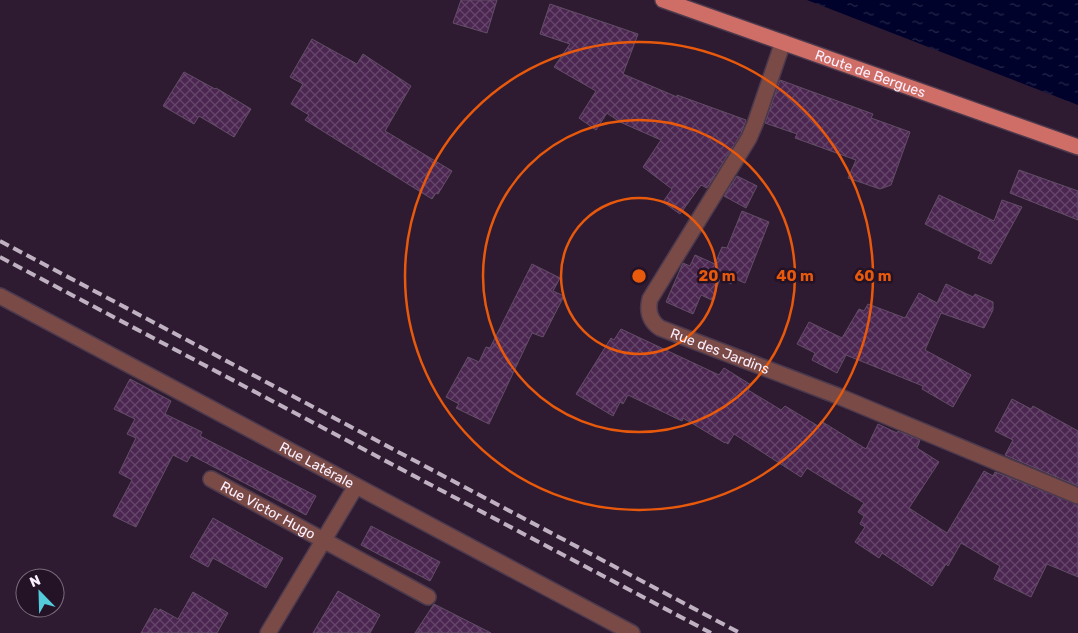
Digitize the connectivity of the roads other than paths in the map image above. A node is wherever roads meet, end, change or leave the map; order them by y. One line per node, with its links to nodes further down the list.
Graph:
1 (663, 0): 2 (main road, Route de Bergues)
2 (783, 42): 3 (main road, Route de Bergues); 7 (street, Rue des Jardins)
3 (1078, 147)
4 (0, 296): 6 (street, Rue Latérale)
5 (211, 480): 8 (street, Rue Victor Hugo)
6 (356, 486): 8 (street, Rue Victor Hugo); 11 (street, Rue Latérale)
7 (1078, 496)
8 (324, 540): 9 (street, Rue Victor Hugo); 10 (street, Rue Victor Hugo)
9 (428, 597)
10 (268, 633)
11 (632, 633)

